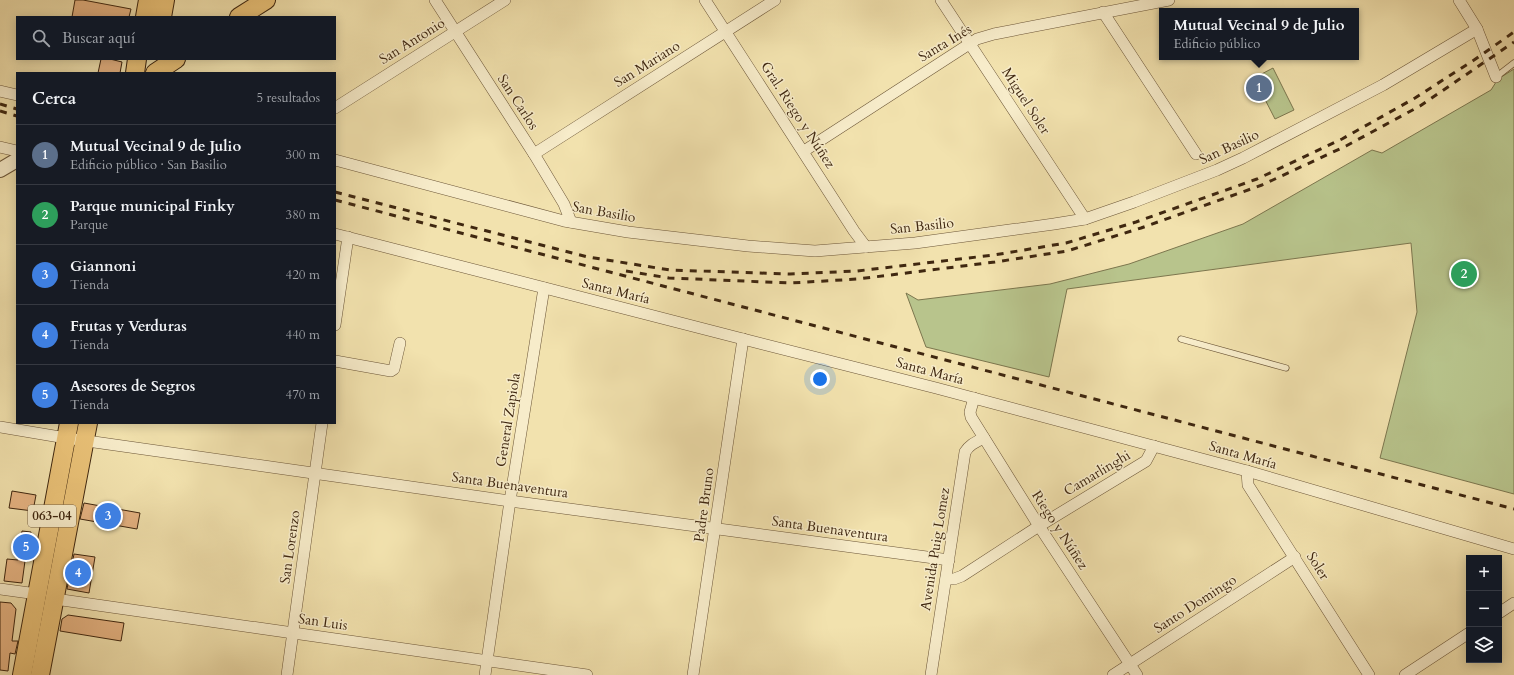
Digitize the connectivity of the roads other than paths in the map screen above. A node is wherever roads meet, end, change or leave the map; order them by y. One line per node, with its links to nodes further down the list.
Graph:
1 (148, 0): 12 (main road)
2 (165, 0): 13 (main road)
3 (266, 0): 14 (main road)
4 (435, 0): 17 (street, San Carlos)
5 (505, 0): 17 (street, San Antonio)
6 (706, 0): 16 (street, Gral. Riego y Núñez)
7 (775, 0): 16 (street, San Mariano)
8 (941, 0): 18 (street, Miguel Soler)
9 (1169, 0): 11 (street, Santa Inés)
10 (1459, 0): 15 (street)
11 (1103, 12): 18 (street, Santa Inés); 34 (street)
12 (145, 16)
13 (162, 16)
14 (241, 16)
15 (1477, 29): 26 (street); 38 (street, San Basilio)
16 (727, 31): 32 (street, Gral. Riego y Núñez); 33 (street, San Mariano)
17 (455, 32): 29 (street, San Antonio); 33 (street, San Carlos)
18 (970, 43): 32 (street, Santa Inés); 38 (street, Miguel Soler)
19 (137, 60): 23 (main road)
20 (155, 60): 24 (main road)
21 (174, 60): 25 (main road)
22 (1514, 63): 26 (lane)
23 (135, 72)
24 (152, 72)
25 (156, 72)
26 (1496, 77)
27 (0, 91): 28 (street)
28 (16, 95)
29 (336, 107)
30 (0, 146): 31 (street)
31 (16, 151)
32 (804, 151): 42 (street, Gral. Riego y Núñez)
33 (534, 154): 39 (street, San Carlos)
34 (1196, 154)
35 (336, 160): 39 (street, San Basilio)
36 (16, 161): 37 (street)
37 (0, 170)
38 (1085, 218): 42 (street, San Basilio)
39 (570, 222): 42 (street, San Basilio)
40 (336, 234): 41 (street, Santa María)
41 (348, 237): 43 (street, Santa María); 44 (street)
42 (866, 247)
43 (544, 288): 45 (street, Santa María); 60 (street, General Zapiola)
44 (336, 318)
45 (743, 339): 50 (street, Santa María); 62 (street, Padre Bruno)
46 (1181, 339): 49 (lane)
47 (400, 343): 48 (street)
48 (336, 362)
49 (1286, 368)
50 (974, 398): 55 (street, Riego y Núñez); 57 (street, Santa María)
51 (88, 424): 56 (main road, 063-04)
52 (322, 424): 59 (street, San Lorenzo)
53 (0, 427): 54 (street, Santa Buenaventura)
54 (68, 431): 56 (street, Santa Buenaventura); 68 (main road, 063-04)
55 (984, 438): 61 (street, Riego y Núñez); 65 (street, Avenida Puig Lomez)
56 (85, 441): 59 (street, Santa Buenaventura); 69 (main road, 063-04)
57 (1154, 446): 58 (street, Santa María); 61 (street, Camarlinghi)
58 (1247, 471): 63 (street, Santa María); 64 (street, Soler)
59 (316, 472): 60 (street, Santa Buenaventura); 72 (street, San Lorenzo)
60 (510, 501): 62 (street, Santa Buenaventura); 74 (street, General Zapiola)
61 (1039, 526): 66 (street, Camarlinghi); 75 (street, Riego y Núñez)
62 (715, 529): 65 (street, Santa Buenaventura); 81 (street, Padre Bruno)
63 (1514, 549)
64 (1295, 557): 75 (street, Santo Domingo); 85 (street, Soler)
65 (949, 560): 66 (street, Avenida Puig Lomez)
66 (946, 579): 82 (street, Avenida Puig Lomez)
67 (0, 589): 68 (street)
68 (37, 594): 76 (main road, 063-04)
69 (55, 599): 72 (street, San Luis); 77 (main road, 063-04)
70 (1514, 603): 71 (street)
71 (1502, 611)
72 (293, 632): 74 (street, San Luis); 78 (street, San Lorenzo)
73 (1466, 635): 86 (street)
74 (487, 661): 79 (street, General Zapiola); 80 (street, San Luis)
75 (1130, 664): 83 (street, Santo Domingo); 84 (street, Riego y Núñez)
76 (22, 675)
77 (40, 675)
78 (287, 675)
79 (486, 675)
80 (587, 675)
81 (693, 675)
82 (931, 675)
83 (1112, 675)
84 (1137, 675)
85 (1369, 675)
86 (1405, 675)

